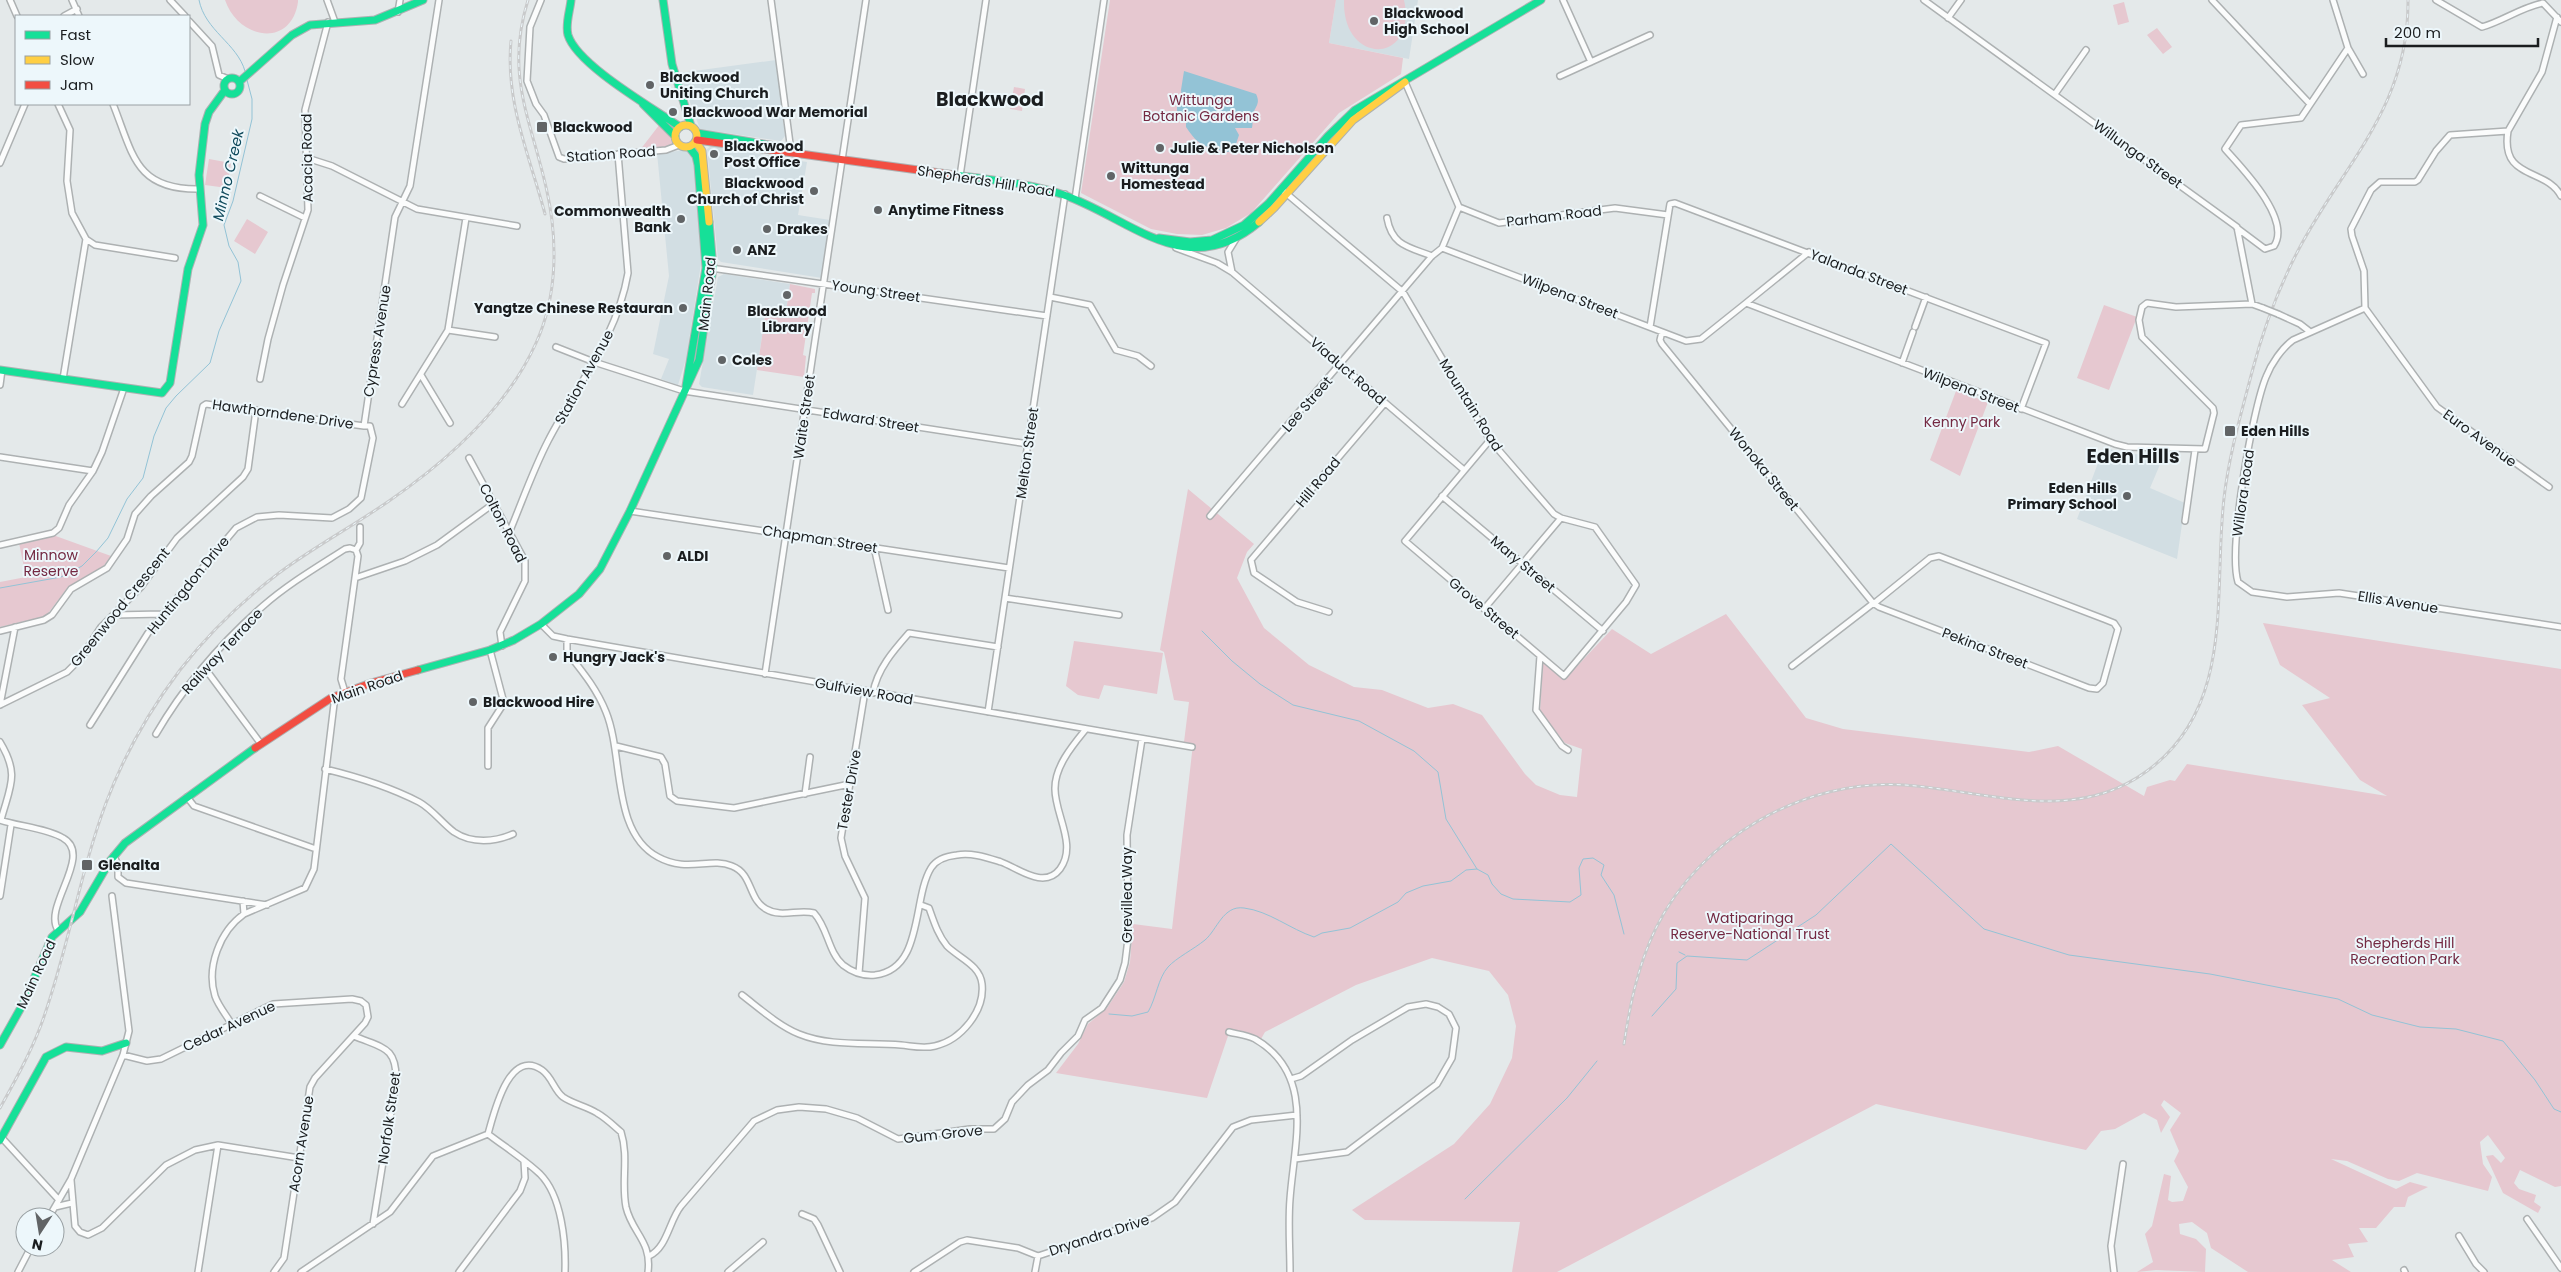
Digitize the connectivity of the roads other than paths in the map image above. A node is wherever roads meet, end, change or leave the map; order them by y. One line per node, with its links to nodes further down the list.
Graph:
1 (10, 0): 24 (street)
2 (72, 0): 22 (street)
3 (170, 0): 27 (street)
4 (327, 0): 31 (street)
5 (400, 0): 23 (street)
6 (423, 0): 23 (main road)
7 (439, 0): 71 (street, Cypress Avenue)
8 (541, 0): 60 (street, Station Road)
9 (571, 0): 44 (main road)
10 (663, 0): 49 (main road)
11 (771, 0): 59 (street)
12 (866, 0): 62 (street, Waite Street)
13 (986, 0): 64 (street)
14 (1104, 0): 70 (street)
15 (1541, 0): 41 (main road, Shepherds Hill Road)
16 (1563, 0): 36 (street)
17 (1924, 0): 29 (street, Willunga Street)
18 (1960, 0): 29 (street)
19 (2212, 0): 45 (street)
20 (2333, 0): 34 (street)
21 (2436, 0): 28 (street)
22 (77, 9): 25 (street); 26 (street)
23 (398, 12): 31 (main road)
24 (17, 15)
25 (66, 15)
26 (79, 15)
27 (184, 15)
28 (2557, 17): 32 (street); 52 (street)
29 (1948, 18): 43 (street, Willunga Street)
30 (190, 21): 40 (street)
31 (331, 22): 39 (main road); 61 (street, Acacia Road)
32 (2561, 22)
33 (1650, 35): 36 (street)
34 (2348, 48): 37 (street); 45 (street)
35 (2086, 50): 43 (street)
36 (1591, 62): 38 (street)
37 (2363, 74)
38 (1560, 76)
39 (244, 78): 40 (main road); 42 (main road)
40 (228, 80): 42 (main road)
41 (1405, 82): 66 (main road, Shepherds Hill Road); 72 (street)
42 (225, 90): 65 (main road)
43 (2055, 94): 78 (street, Willunga Street)
44 (641, 102): 50 (main road); 53 (main road)
45 (2310, 104): 78 (street, Willunga Street)
46 (25, 105): 63 (street)
47 (58, 105): 81 (street)
48 (113, 105): 65 (street)
49 (686, 111): 50 (main road); 51 (main road)
50 (680, 126): 51 (main road); 53 (main road)
51 (691, 126): 54 (main road)
52 (2508, 131): 69 (street); 95 (street)
53 (675, 136): 56 (main road)
54 (697, 138): 55 (main road, Shepherds Hill Road); 57 (main road); 58 (main road, Main Road); 59 (main road, Shepherds Hill Road)
55 (714, 142): 58 (main road); 59 (main road, Shepherds Hill Road)
56 (679, 145): 57 (main road); 60 (street, Station Road)
57 (689, 147): 87 (main road, Main Road)
58 (702, 151): 87 (main road, Main Road)
59 (791, 151): 62 (main road, Shepherds Hill Road)
60 (618, 154): 103 (street, Station Avenue)
61 (307, 158): 71 (street); 74 (street, Acacia Road)
62 (842, 159): 64 (main road, Shepherds Hill Road); 89 (street, Waite Street)
63 (0, 163)
64 (960, 176): 67 (main road, Shepherds Hill Road)
65 (199, 189): 112 (main road)
66 (1284, 191): 79 (main road, Shepherds Hill Road); 80 (main road, Shepherds Hill Road); 90 (street)
67 (1065, 194): 70 (main road, Shepherds Hill Road); 91 (street, Melton Street)
68 (260, 196): 74 (street)
69 (2561, 196)
70 (1075, 199): 79 (main road, Shepherds Hill Road)
71 (403, 202): 75 (street); 120 (street, Cypress Avenue)
72 (1460, 207): 73 (street, Parham Road); 83 (street)
73 (1668, 216): 84 (street, Yalanda Street); 97 (street)
74 (305, 218): 110 (street, Acacia Road)
75 (466, 218): 77 (street); 98 (street)
76 (1387, 218): 85 (street)
77 (517, 226)
78 (2237, 227): 94 (street)
79 (1151, 236): 82 (main road, Shepherds Hill Road)
80 (1237, 238): 82 (main road, Shepherds Hill Road); 88 (street)
81 (86, 239): 86 (street); 109 (street)
82 (1168, 245): 88 (street, Viaduct Road)
83 (1442, 248): 85 (street); 97 (street, Wilpena Street)
84 (1809, 252): 92 (street, Yalanda Street); 93 (street, Wilpena Street)
85 (1432, 256): 90 (street)
86 (175, 258)
87 (709, 268): 89 (street, Young Street); 113 (main road, Main Road)
88 (1232, 272): 105 (street, Viaduct Road)
89 (824, 283): 96 (street, Young Street); 117 (street, Waite Street)
90 (1402, 292): 105 (street, Lee Street); 121 (street, Mountain Road)
91 (1050, 297): 96 (street, Melton Street); 106 (street)
92 (1926, 297): 104 (street); 116 (street, Yalanda Street)
93 (1746, 303): 100 (street, Wilpena Street); 104 (street, Wilpena Street)
94 (2252, 304): 99 (street, bridge); 123 (street, Wilpena Street)
95 (2365, 308): 99 (street, Willora Road); 128 (street, Euro Avenue)
96 (1047, 316): 122 (street, Melton Street)
97 (1650, 327): 100 (street, Wilpena Street)
98 (448, 330): 101 (street); 108 (street)
99 (2309, 331): 145 (street, Willora Road)
100 (1662, 332): 147 (street, Wonoka Street)
101 (496, 337)
102 (556, 347): 103 (street, Edward Street)
103 (594, 362): 113 (street, Edward Street); 137 (street, Station Avenue)
104 (1902, 363): 116 (street, Wilpena Street)
105 (1341, 365): 114 (street, Viaduct Road); 133 (street, Lee Street)
106 (1151, 366)
107 (1, 370): 109 (main road); 111 (street)
108 (421, 375): 115 (street); 119 (street)
109 (63, 379): 112 (main road)
110 (260, 379)
111 (0, 385)
112 (124, 388): 127 (street)
113 (685, 388): 117 (street, Edward Street); 132 (main road, Main Road)
114 (1385, 403): 126 (street, Viaduct Road); 150 (street, Hill Road)
115 (402, 404)
116 (2020, 408): 123 (street, Wilpena Street)
117 (805, 409): 122 (street, Edward Street); 138 (street, Waite Street)
118 (256, 410): 120 (street, Hawthorndene Drive); 152 (street, Greenwood Crescent); 155 (street, Hawthorndene Drive)
119 (450, 422)
120 (364, 426): 130 (street, Cypress Avenue)
121 (1490, 440): 126 (street); 134 (street, Mountain Road)
122 (1028, 444): 143 (street, Melton Street)
123 (2195, 450): 135 (street)
124 (0, 457): 127 (street)
125 (469, 458): 131 (street, Colton Road)
126 (1464, 470): 129 (street)
127 (92, 471): 139 (street)
128 (2548, 487)
129 (1442, 496): 142 (street, Mary Street); 148 (street, Grove Street)
130 (356, 504): 151 (street, Huntingdon Drive)
131 (493, 504): 137 (street, Colton Road); 144 (street)
132 (630, 511): 138 (street, Chapman Street); 154 (main road, Main Road)
133 (1210, 516)
134 (1561, 518): 142 (street); 158 (street, Mountain Road)
135 (2185, 520)
136 (360, 527): 141 (street)
137 (509, 533): 160 (street, Colton Road)
138 (786, 534): 140 (street, Chapman Street); 166 (street, Waite Street)
139 (0, 545)
140 (874, 547): 143 (street, Chapman Street); 149 (street)
141 (356, 550): 144 (street); 165 (street, Railway Terrace)
142 (1522, 564): 148 (street); 158 (street, Mary Street)
143 (1010, 568): 146 (street, Melton Street)
144 (354, 578): 168 (street)
145 (2238, 582): 156 (street, Ellis Avenue)
146 (1005, 598): 153 (street); 161 (street, Melton Street)
147 (1874, 603): 147 (street, Pekina Street); 164 (street)
148 (1484, 608): 163 (street, Grove Street)
149 (888, 610)
150 (1329, 612)
151 (163, 614): 152 (street); 173 (street, Huntingdon Drive)
152 (114, 615): 171 (street, Greenwood Crescent)
153 (1119, 615)
154 (541, 624): 159 (street, Gulfview Road); 160 (main road, Main Road)
155 (15, 627): 157 (street); 171 (street)
156 (2561, 628)
157 (0, 631)
158 (1603, 631): 163 (street, Grove Street)
159 (567, 639): 166 (street, Gulfview Road); 179 (street)
160 (502, 646): 162 (main road, Main Road)
161 (998, 647): 169 (street); 172 (street, Melton Street)
162 (490, 650): 168 (main road, Main Road); 183 (street)
163 (1540, 656): 181 (street)
164 (1792, 666)
165 (204, 667): 175 (street, Railway Terrace); 178 (street)
166 (765, 674): 167 (street, Gulfview Road)
167 (866, 691): 169 (street, Gulfview Road); 185 (street, Tester Drive)
168 (345, 692): 170 (main road, Main Road)
169 (874, 692): 172 (street, Gulfview Road)
170 (331, 698): 178 (main road, Main Road); 184 (street)
171 (0, 705)
172 (988, 712): 174 (street, Gulfview Road)
173 (90, 725)
174 (1086, 729): 176 (street, Gulfview Road); 197 (street)
175 (156, 734)
176 (1142, 738): 180 (street, Gulfview Road); 206 (street, Grevillea Way)
177 (0, 742): 188 (street)
178 (261, 744): 187 (main road, Main Road)
179 (616, 746): 186 (street); 200 (street)
180 (1192, 747)
181 (1568, 750)
182 (810, 757): 186 (street)
183 (488, 766)
184 (325, 769): 190 (street); 191 (street)
185 (850, 784): 186 (street); 200 (street, Tester Drive)
186 (805, 794)
187 (188, 797): 191 (street); 192 (main road, Main Road)
188 (1, 820): 189 (street)
189 (11, 825): 193 (street); 199 (street)
190 (513, 834)
191 (316, 849): 196 (street)
192 (114, 856): 195 (street); 199 (main road, Main Road)
193 (0, 896)
194 (112, 896): 207 (street)
195 (242, 901): 196 (street); 198 (street)
196 (268, 905): 198 (street)
197 (921, 905): 200 (street); 201 (street)
198 (244, 914): 203 (street)
199 (58, 930): 208 (main road, Main Road)
200 (859, 973)
201 (742, 995)
202 (366, 1005): 203 (street, Cedar Avenue); 205 (street, Acorn Avenue)
203 (231, 1023): 209 (street, Cedar Avenue)
204 (1229, 1032): 210 (street)
205 (354, 1036): 215 (street, Acorn Avenue); 225 (street, Norfolk Street)
206 (1078, 1036): 228 (street, Gum Grove)
207 (126, 1043): 209 (street); 213 (main road)
208 (0, 1045)
209 (123, 1055): 219 (street)
210 (1291, 1079): 211 (street); 216 (street)
211 (1297, 1115): 216 (street); 229 (street, Dryandra Drive)
212 (488, 1134): 217 (street); 225 (street); 228 (street)
213 (1, 1139): 220 (street)
214 (218, 1145): 215 (street); 221 (street); 233 (street)
215 (299, 1158): 234 (street, Acorn Avenue)
216 (1295, 1159): 243 (street)
217 (524, 1161): 236 (street); 237 (street)
218 (2123, 1164): 244 (street)
219 (71, 1179): 220 (street); 221 (street)
220 (60, 1200): 222 (street)
221 (72, 1204): 222 (street)
222 (55, 1207)
223 (802, 1214): 240 (street)
224 (2527, 1219): 231 (street)
225 (373, 1224): 235 (street)
226 (2460, 1236): 245 (street)
227 (763, 1242): 239 (street)
228 (649, 1256): 238 (street)
229 (1038, 1256): 241 (street); 242 (street)
230 (26, 1257): 232 (street)
231 (2561, 1268)
232 (18, 1272)
233 (198, 1272)
234 (274, 1272)
235 (301, 1272)
236 (459, 1272)
237 (565, 1272)
238 (648, 1272)
239 (728, 1272)
240 (840, 1272)
241 (914, 1272)
242 (1035, 1272)
243 (1290, 1272)
244 (2114, 1272)
245 (2484, 1272)

